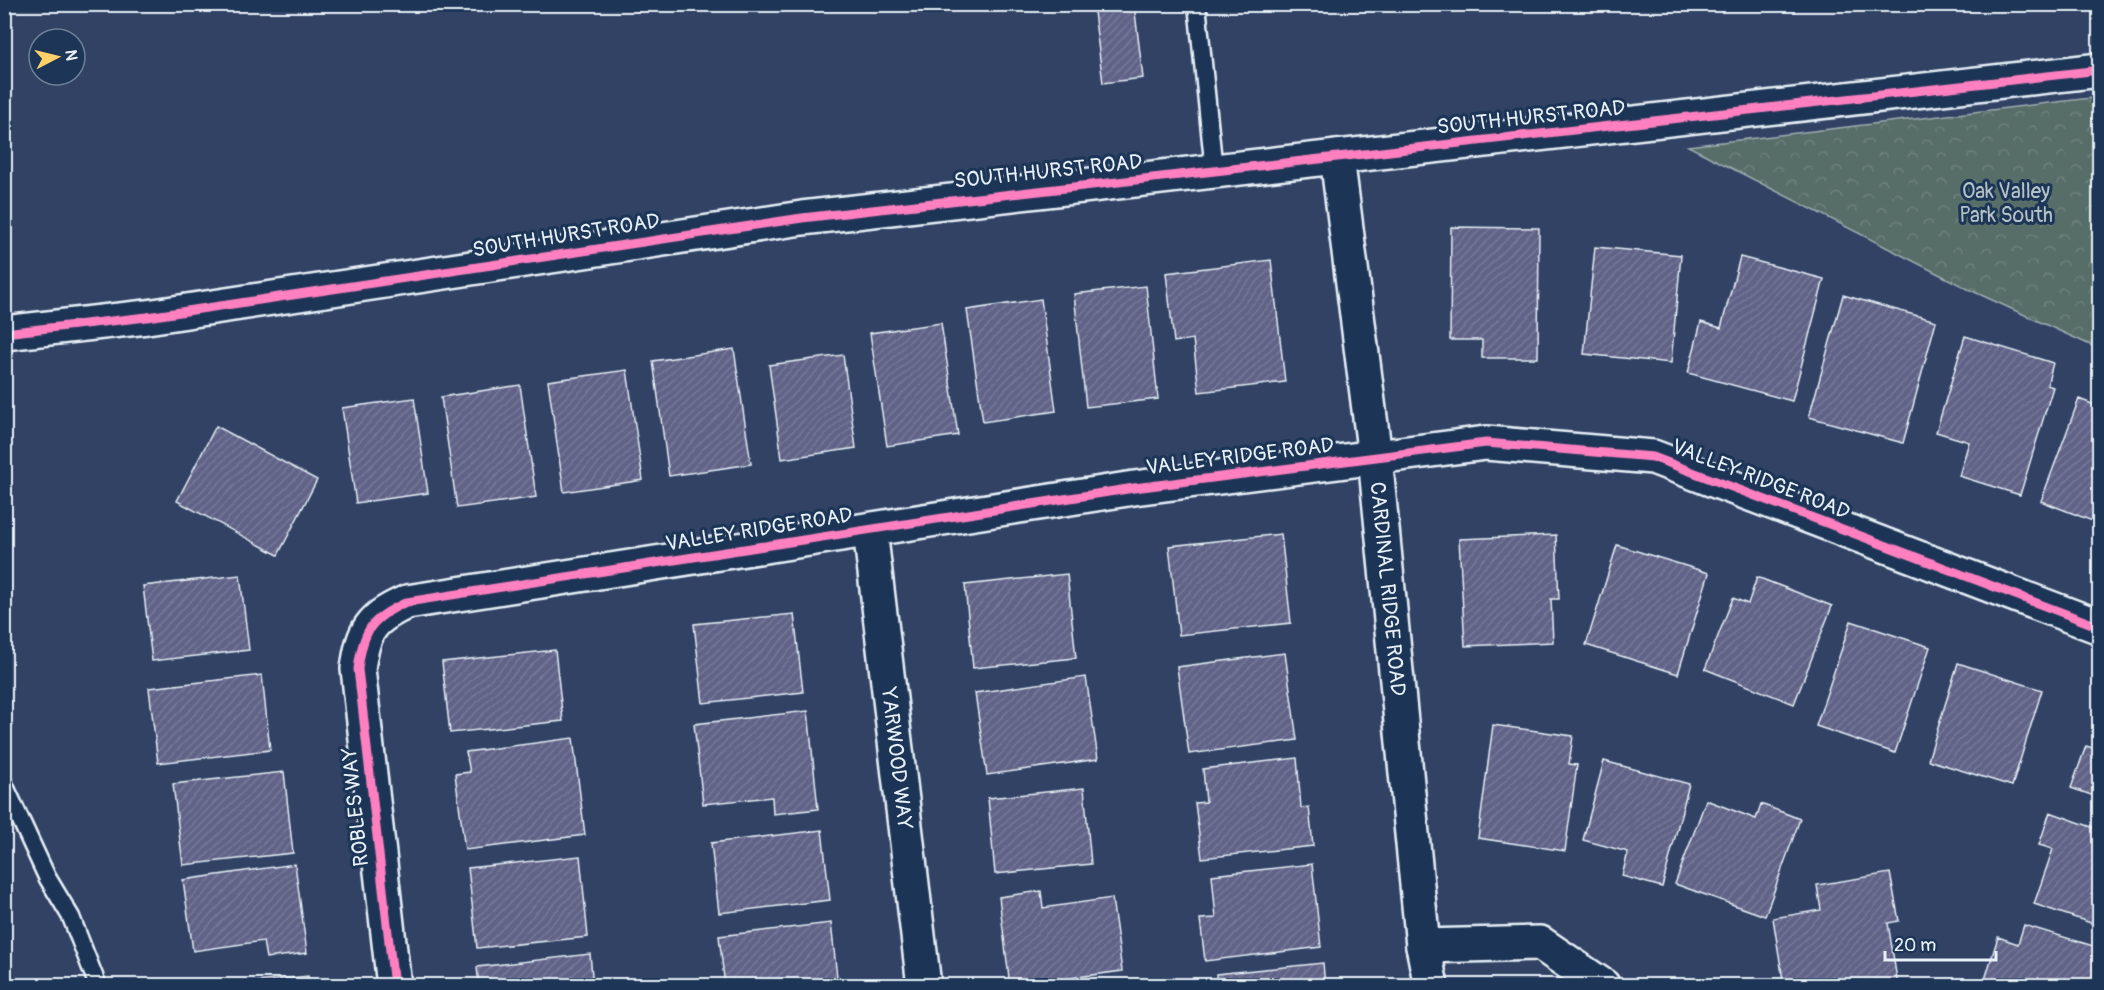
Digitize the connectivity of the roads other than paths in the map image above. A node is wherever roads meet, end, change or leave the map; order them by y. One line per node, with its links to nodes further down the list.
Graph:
1 (1197, 4): 4 (lane)
2 (2100, 70): 3 (street, SOUTH HURST ROAD)
3 (1337, 157): 4 (street, SOUTH HURST ROAD); 6 (street, CARDINAL RIDGE ROAD)
4 (1214, 171): 5 (street, SOUTH HURST ROAD)
5 (4, 333)
6 (1375, 457): 7 (street, VALLEY RIDGE ROAD); 9 (street, VALLEY RIDGE ROAD); 11 (street, CARDINAL RIDGE ROAD)
7 (870, 530): 8 (street, VALLEY RIDGE ROAD); 14 (street, YARWOOD WAY)
8 (369, 627): 13 (street, ROBLES WAY)
9 (2100, 627)
10 (4, 784): 12 (lane)
11 (1423, 946): 15 (street, CARDINAL RIDGE ROAD); 16 (street)
12 (98, 986)
13 (394, 986)
14 (924, 986)
15 (1431, 986)
16 (1604, 986)

